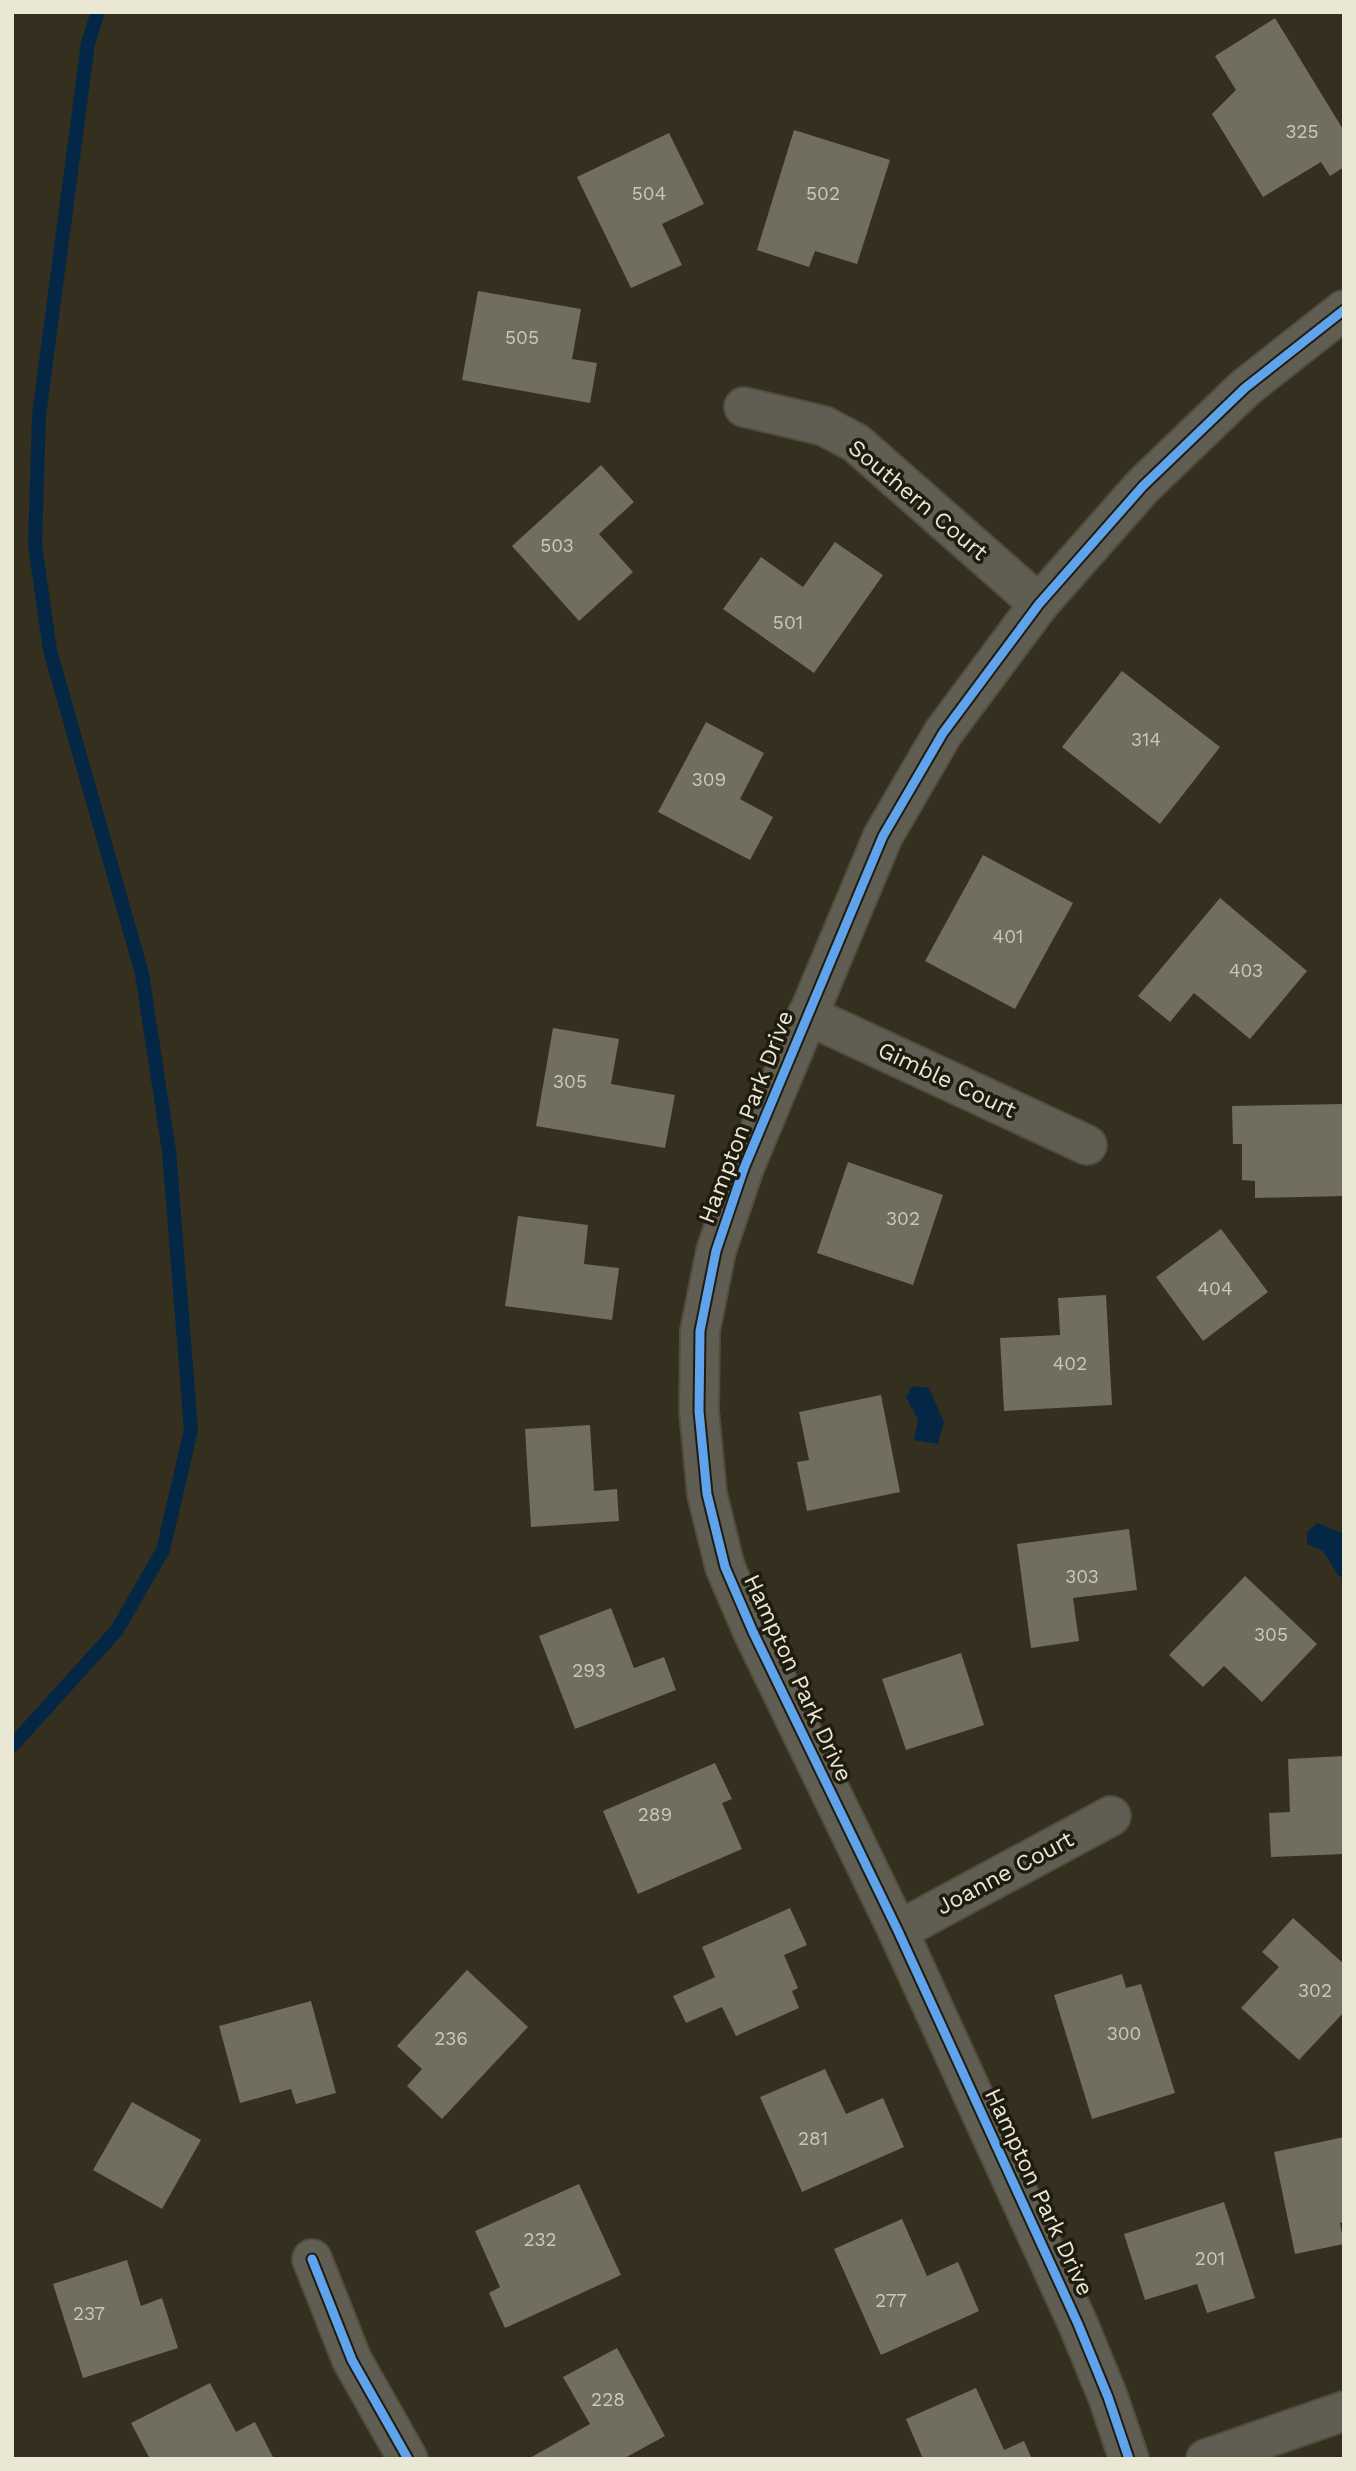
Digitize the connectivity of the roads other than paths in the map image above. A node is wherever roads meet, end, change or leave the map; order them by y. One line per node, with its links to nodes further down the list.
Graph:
1 (1344, 310): 3 (street, Hampton Park Drive)
2 (744, 407): 3 (street, Southern Court)
3 (1039, 604): 4 (street, Hampton Park Drive)
4 (807, 1015): 5 (street, Gimble Court); 7 (street, Hampton Park Drive)
5 (1087, 1145)
6 (1111, 1815): 7 (street, Joanne Court)
7 (898, 1931): 11 (street, Hampton Park Drive)
8 (312, 2259): 10 (street)
9 (1344, 2411): 12 (street)
10 (408, 2459)
11 (1129, 2459)
12 (1206, 2459)

